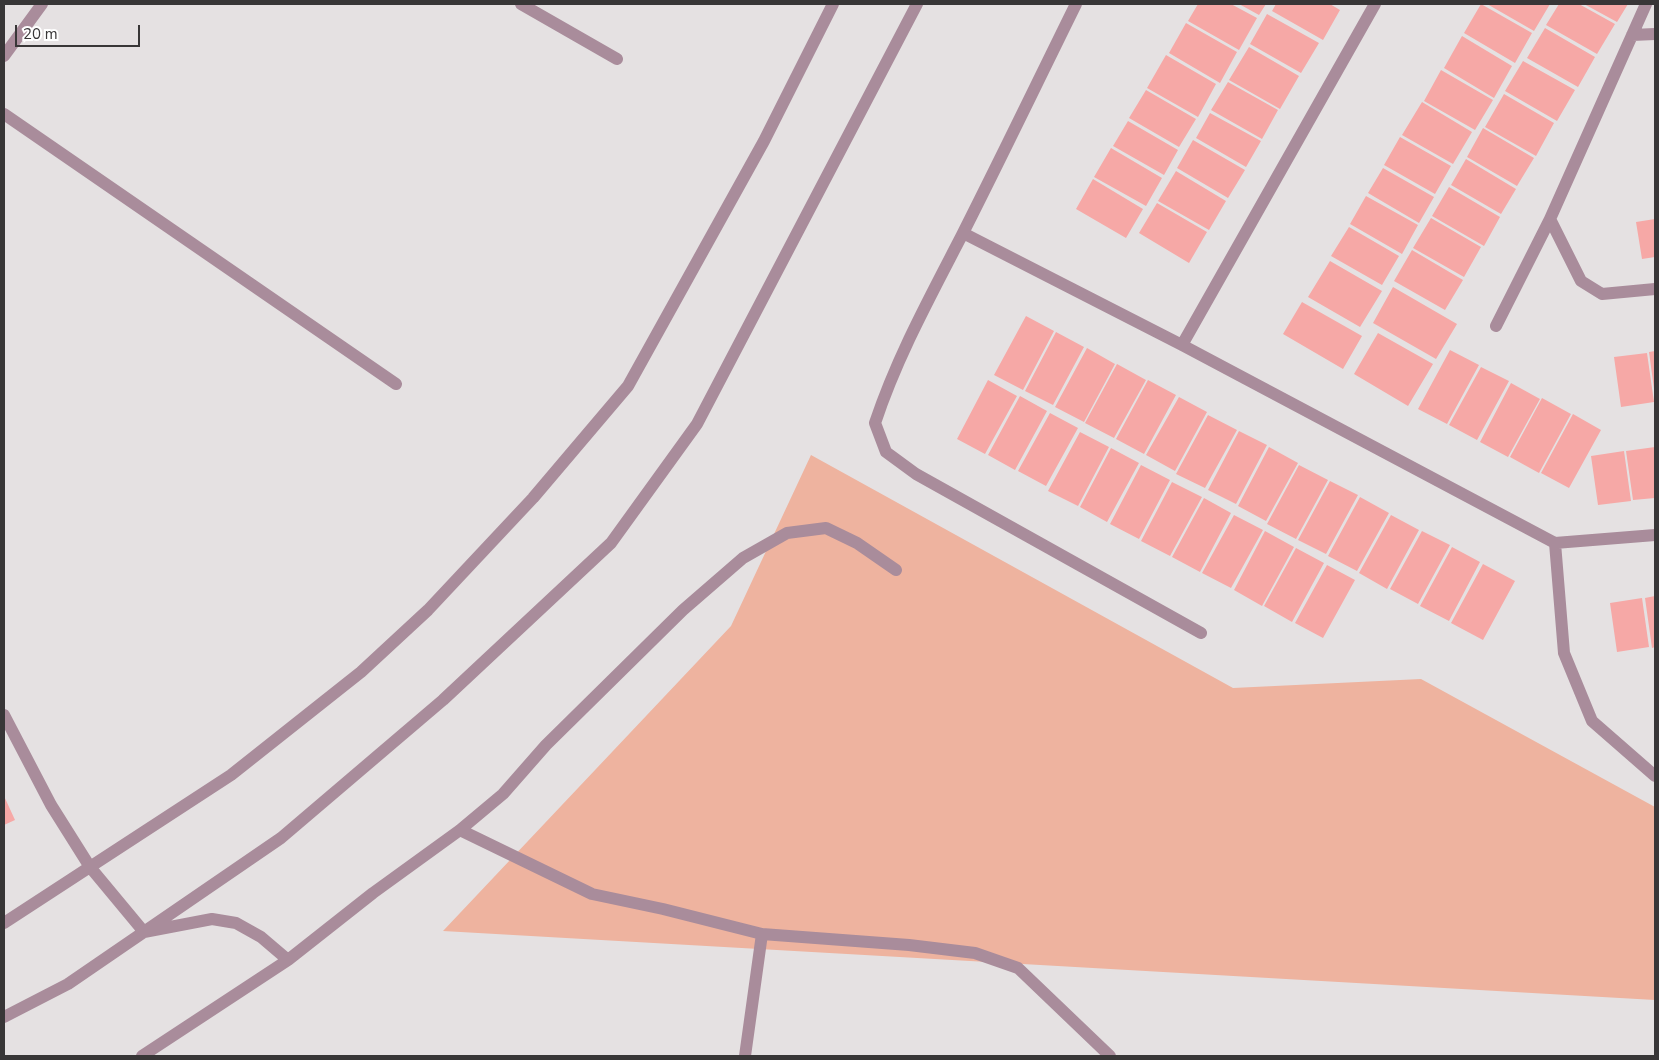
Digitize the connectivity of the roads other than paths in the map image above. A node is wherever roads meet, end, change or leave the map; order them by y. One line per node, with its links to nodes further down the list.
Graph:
1 (42, 4): 10 (street)
2 (521, 4): 11 (street)
3 (833, 4): 26 (street)
4 (917, 4): 28 (street)
5 (1076, 4): 14 (street)
6 (1375, 4): 17 (street)
7 (1646, 4): 9 (street)
8 (1655, 34): 9 (street)
9 (1632, 35): 13 (street)
10 (4, 56)
11 (617, 59)
12 (4, 114): 18 (street)
13 (1550, 219): 15 (street); 16 (street)
14 (963, 233): 17 (street); 22 (street)
15 (1655, 289)
16 (1496, 326)
17 (1182, 345): 20 (street)
18 (396, 384)
19 (1655, 535): 20 (street)
20 (1555, 543): 24 (street)
21 (896, 570): 25 (street)
22 (1201, 633)
23 (4, 715): 26 (street)
24 (1655, 776)
25 (460, 830): 29 (street); 30 (street)
26 (90, 867): 27 (street); 28 (street)
27 (4, 923)
28 (144, 932): 30 (street); 31 (street)
29 (762, 934): 33 (street); 34 (street)
30 (288, 960): 32 (street)
31 (4, 1017)
32 (142, 1056)
33 (745, 1056)
34 (1110, 1056)

